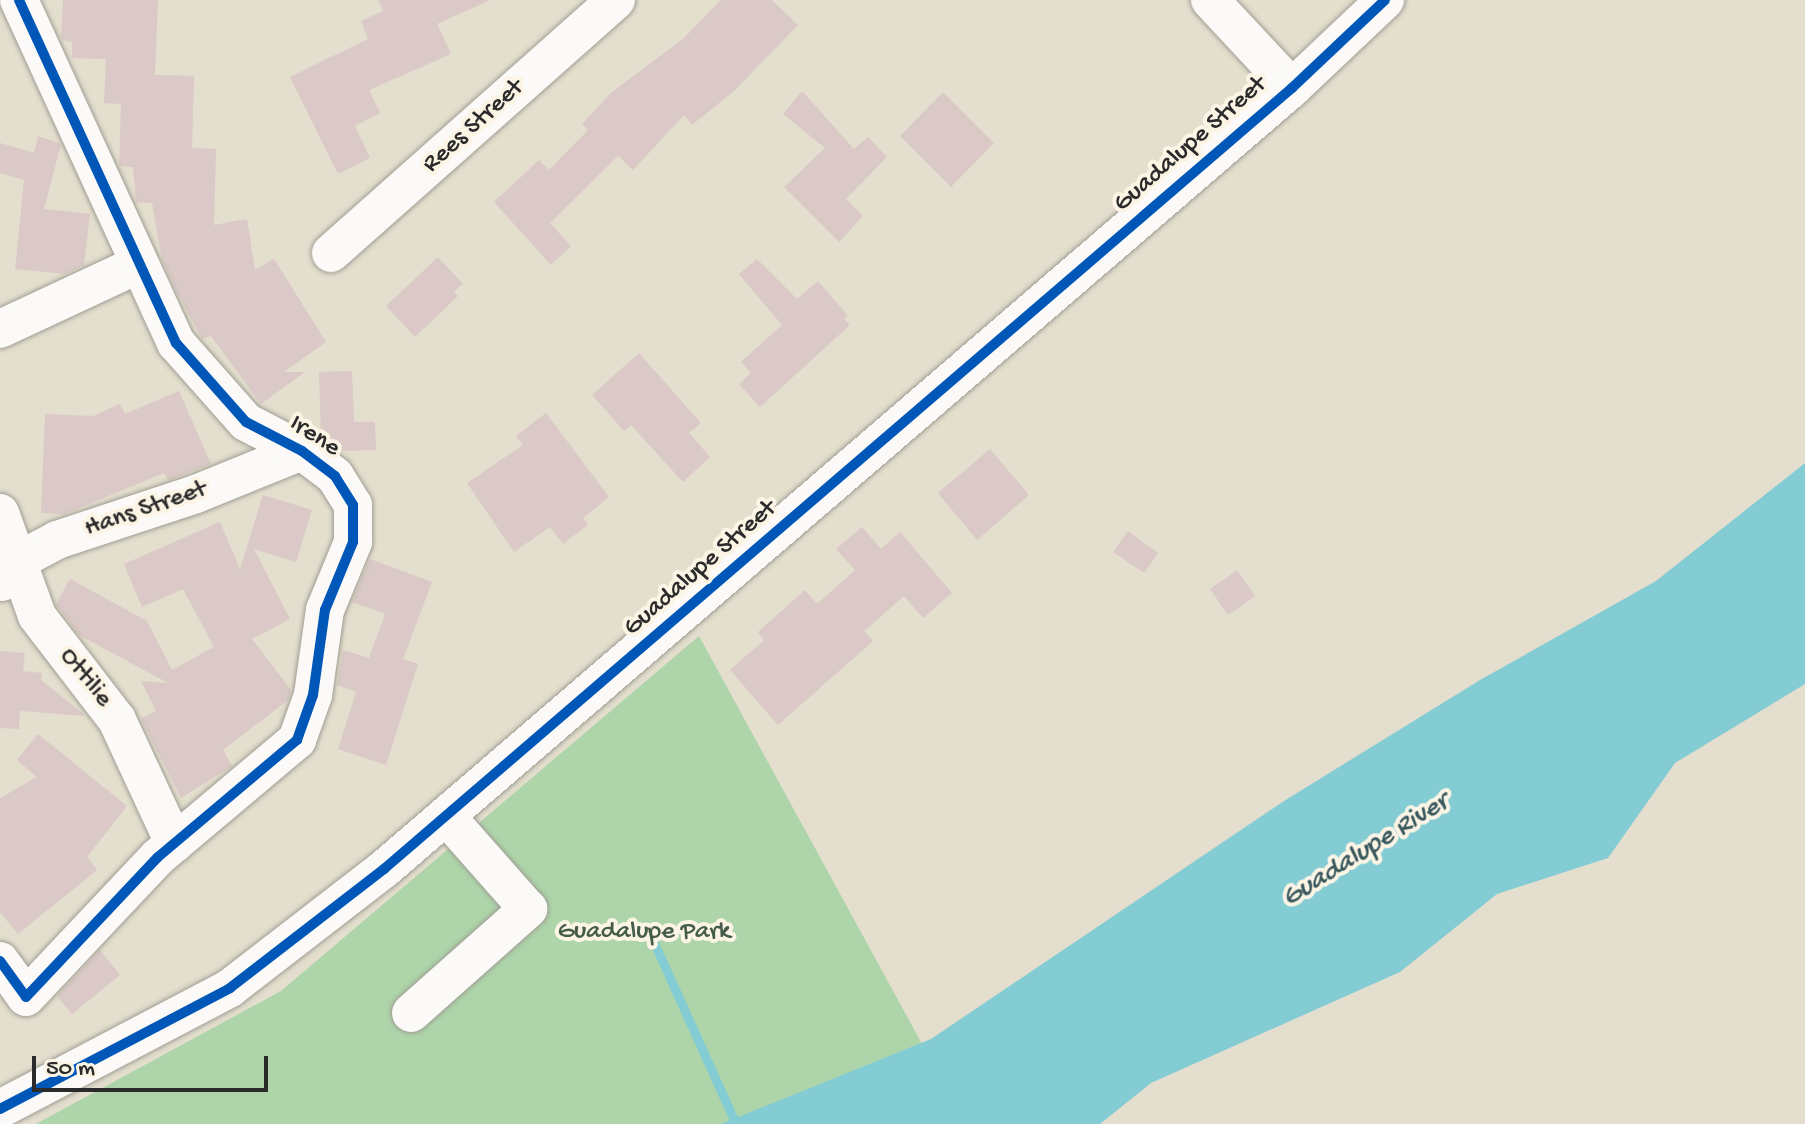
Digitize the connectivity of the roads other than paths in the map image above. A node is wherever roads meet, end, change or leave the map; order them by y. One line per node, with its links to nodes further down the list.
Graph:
1 (19, 0): 7 (street, Irene)
2 (616, 0): 6 (street, Rees Street)
3 (1210, 0): 5 (street)
4 (1385, 0): 5 (street, Guadalupe Street)
5 (1292, 88): 12 (street, Guadalupe Street)
6 (331, 253)
7 (137, 265): 8 (street); 9 (street, Irene)
8 (0, 329)
9 (302, 451): 11 (street, Hans Street); 13 (street, Irene)
10 (0, 513): 11 (street, Ottilie)
11 (9, 575): 13 (street, Ottilie)
12 (447, 817): 15 (street); 16 (street, Guadalupe Street)
13 (174, 843): 14 (street, Irene)
14 (0, 961)
15 (411, 1013)
16 (0, 1109)

